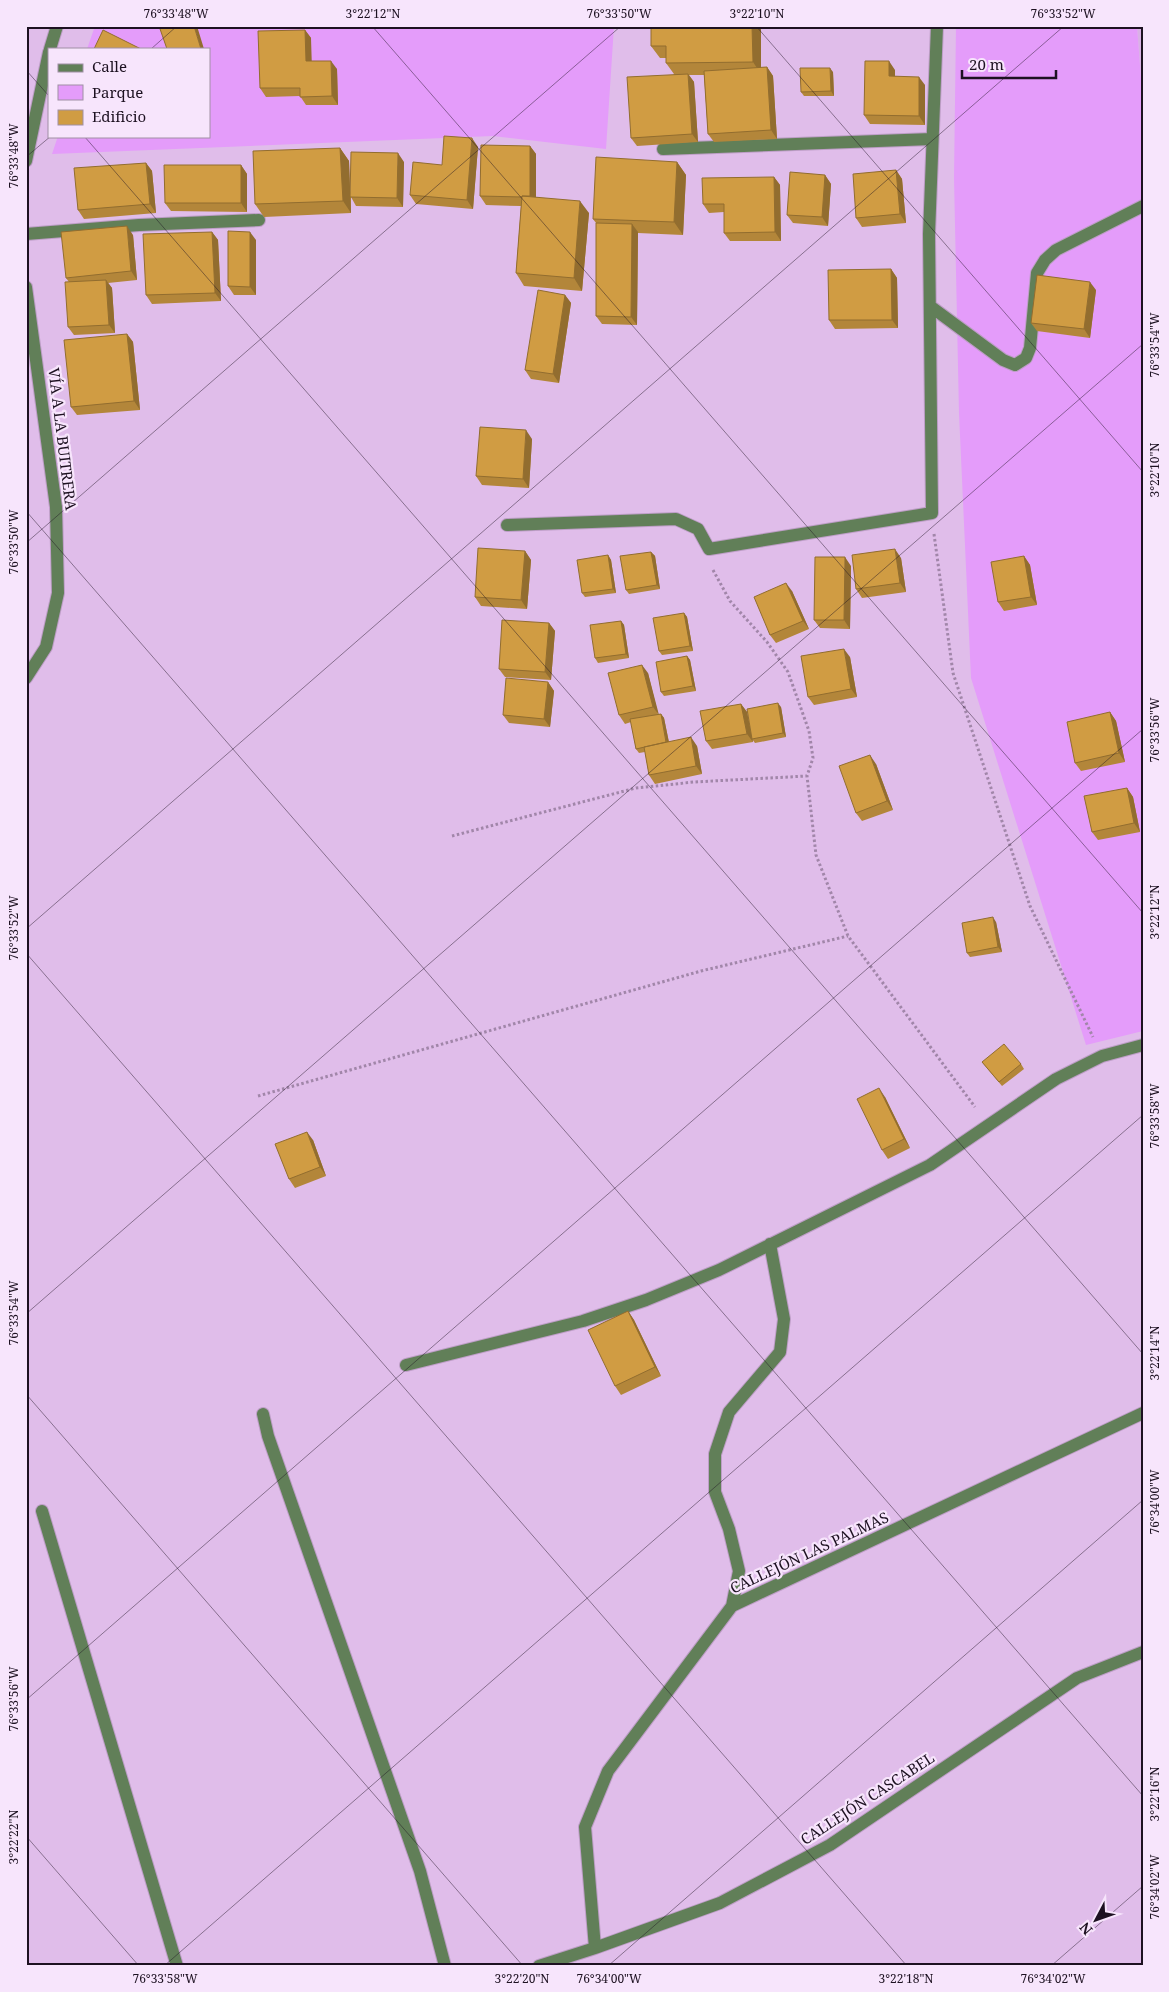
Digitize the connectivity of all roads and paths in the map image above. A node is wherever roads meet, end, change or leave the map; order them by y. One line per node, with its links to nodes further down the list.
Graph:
1 (57, 26): 3 (street)
2 (937, 26): 5 (street)
3 (50, 48)
4 (48, 57): 7 (street)
5 (932, 139): 6 (street); 12 (street)
6 (663, 149)
7 (26, 161)
8 (1143, 206): 12 (street)
9 (259, 220): 10 (street)
10 (26, 234)
11 (26, 287): 16 (street, VÍA A LA BUITRERA)
12 (930, 306): 13 (street)
13 (932, 513): 15 (street); 21 (path)
14 (507, 525): 15 (street)
15 (710, 549): 17 (path)
16 (26, 678)
17 (807, 776): 18 (path); 19 (path)
18 (452, 836)
19 (848, 936): 22 (path); 23 (path)
20 (1143, 1044): 21 (street)
21 (1102, 1056): 23 (street)
22 (258, 1096)
23 (988, 1126): 24 (street)
24 (770, 1244): 25 (street); 29 (street)
25 (406, 1365)
26 (1143, 1413): 29 (street, CALLEJÓN LAS PALMAS)
27 (263, 1414): 33 (street)
28 (42, 1511): 32 (street)
29 (732, 1606): 31 (street, CALLEJÓN LAS PALMAS)
30 (1143, 1652): 31 (street, CALLEJÓN CASCABEL)
31 (595, 1948): 34 (street, CALLEJÓN CASCABEL)
32 (177, 1966)
33 (445, 1966)
34 (538, 1966)

